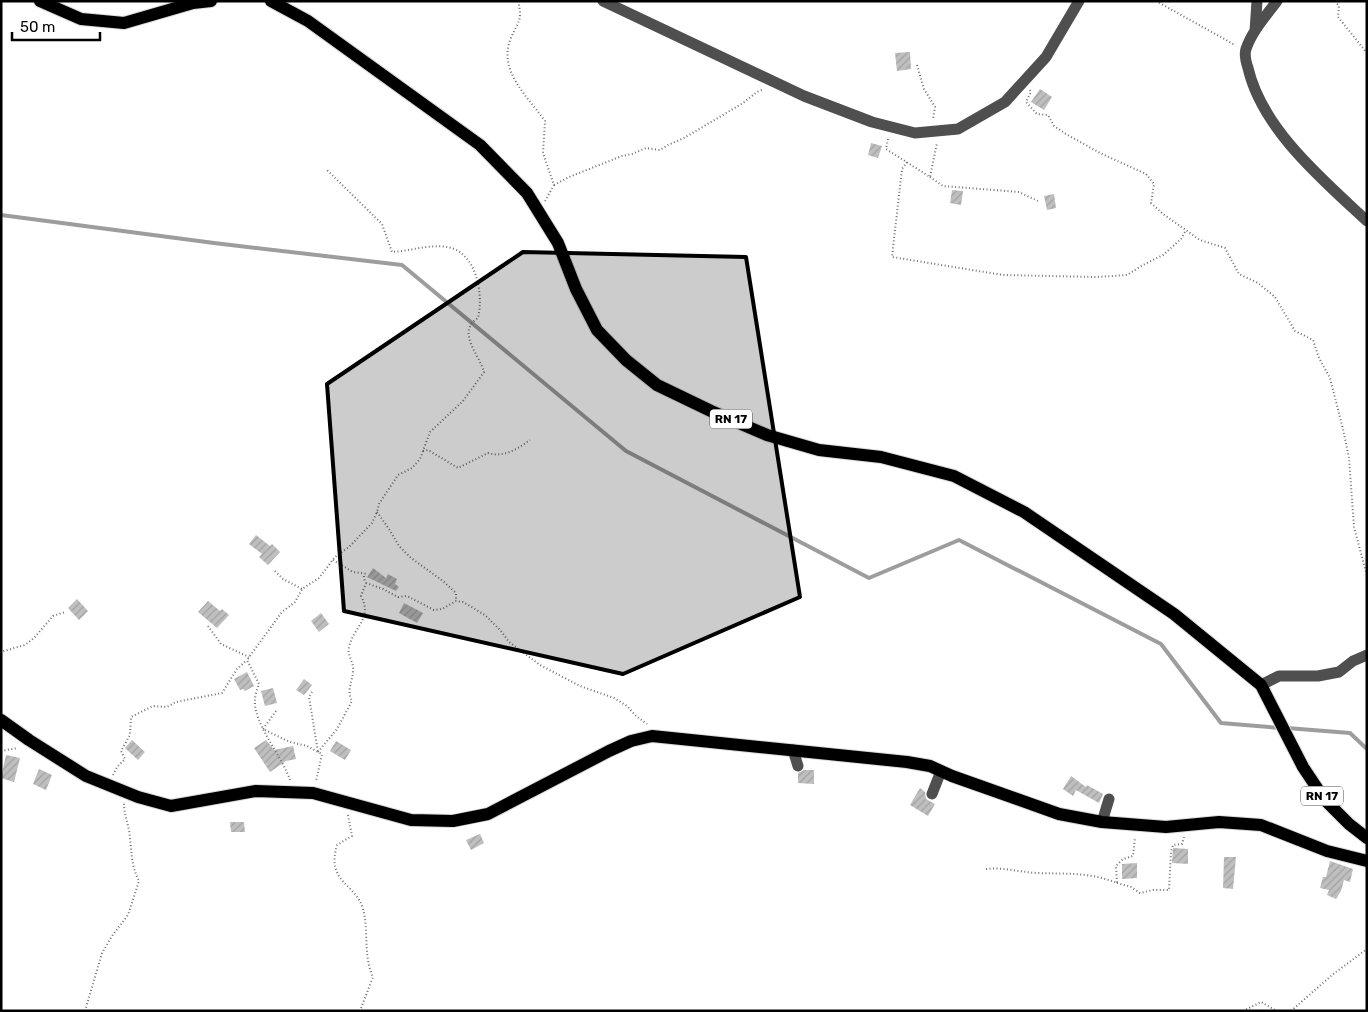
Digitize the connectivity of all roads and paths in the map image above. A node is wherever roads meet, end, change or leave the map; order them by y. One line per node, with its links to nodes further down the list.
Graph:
1 (40, 1): 2 (main road)
2 (211, 1)
3 (271, 1): 24 (main road, RN 17)
4 (518, 1): 22 (path)
5 (603, 1): 16 (street)
6 (1080, 1): 15 (street)
7 (1156, 1): 12 (path)
8 (1257, 1): 11 (street)
9 (1277, 1): 11 (street)
10 (1335, 1): 13 (path)
11 (1255, 31): 12 (street)
12 (1245, 51): 25 (street)
13 (1367, 53)
14 (917, 65): 18 (path)
15 (1025, 80): 18 (street); 26 (path)
16 (781, 84): 17 (street); 22 (path)
17 (891, 127): 18 (street); 19 (path)
18 (936, 131): 21 (path)
19 (906, 162): 21 (path); 26 (path)
20 (326, 169): 28 (path)
21 (930, 177): 23 (path)
22 (554, 185): 24 (path)
23 (1038, 201)
24 (538, 211): 44 (main road, RN 17)
25 (1367, 221)
26 (1186, 230): 34 (path)
27 (530, 440): 28 (path)
28 (423, 451): 29 (path)
29 (377, 512): 30 (path); 37 (path)
30 (333, 560): 32 (path); 36 (path)
31 (275, 571): 36 (path)
32 (364, 574): 33 (path); 35 (path)
33 (368, 574)
34 (1367, 576)
35 (366, 583): 37 (path); 53 (path)
36 (302, 589): 42 (path)
37 (456, 601): 49 (path)
38 (65, 612): 40 (path)
39 (208, 626): 42 (path)
40 (1, 654)
41 (1367, 655): 44 (street)
42 (249, 657): 43 (path)
43 (247, 660): 48 (path); 56 (path)
44 (1261, 685): 66 (main road, RN 17)
45 (312, 692): 53 (path)
46 (276, 711): 48 (path)
47 (1, 720): 50 (main road)
48 (263, 729): 53 (path); 58 (path)
49 (652, 736): 51 (main road); 62 (main road)
50 (29, 740): 52 (path); 56 (main road)
51 (794, 750): 54 (street); 55 (main road)
52 (1, 752)
53 (318, 752): 59 (path)
54 (798, 766)
55 (941, 771): 60 (street); 63 (main road)
56 (108, 785): 57 (main road)
57 (126, 792): 58 (main road); 71 (path)
58 (291, 792): 59 (main road)
59 (313, 793): 62 (main road)
60 (932, 794)
61 (1109, 799): 63 (street)
62 (349, 803): 72 (path)
63 (1102, 822): 64 (main road)
64 (1136, 824): 65 (main road); 69 (path)
65 (1186, 825): 67 (main road); 69 (path)
66 (1367, 838)
67 (1367, 862)
68 (986, 868): 69 (path)
69 (1117, 883)
70 (1367, 949): 75 (path)
71 (85, 1011)
72 (360, 1011)
73 (1244, 1011): 74 (path)
74 (1277, 1011)
75 (1291, 1011)

